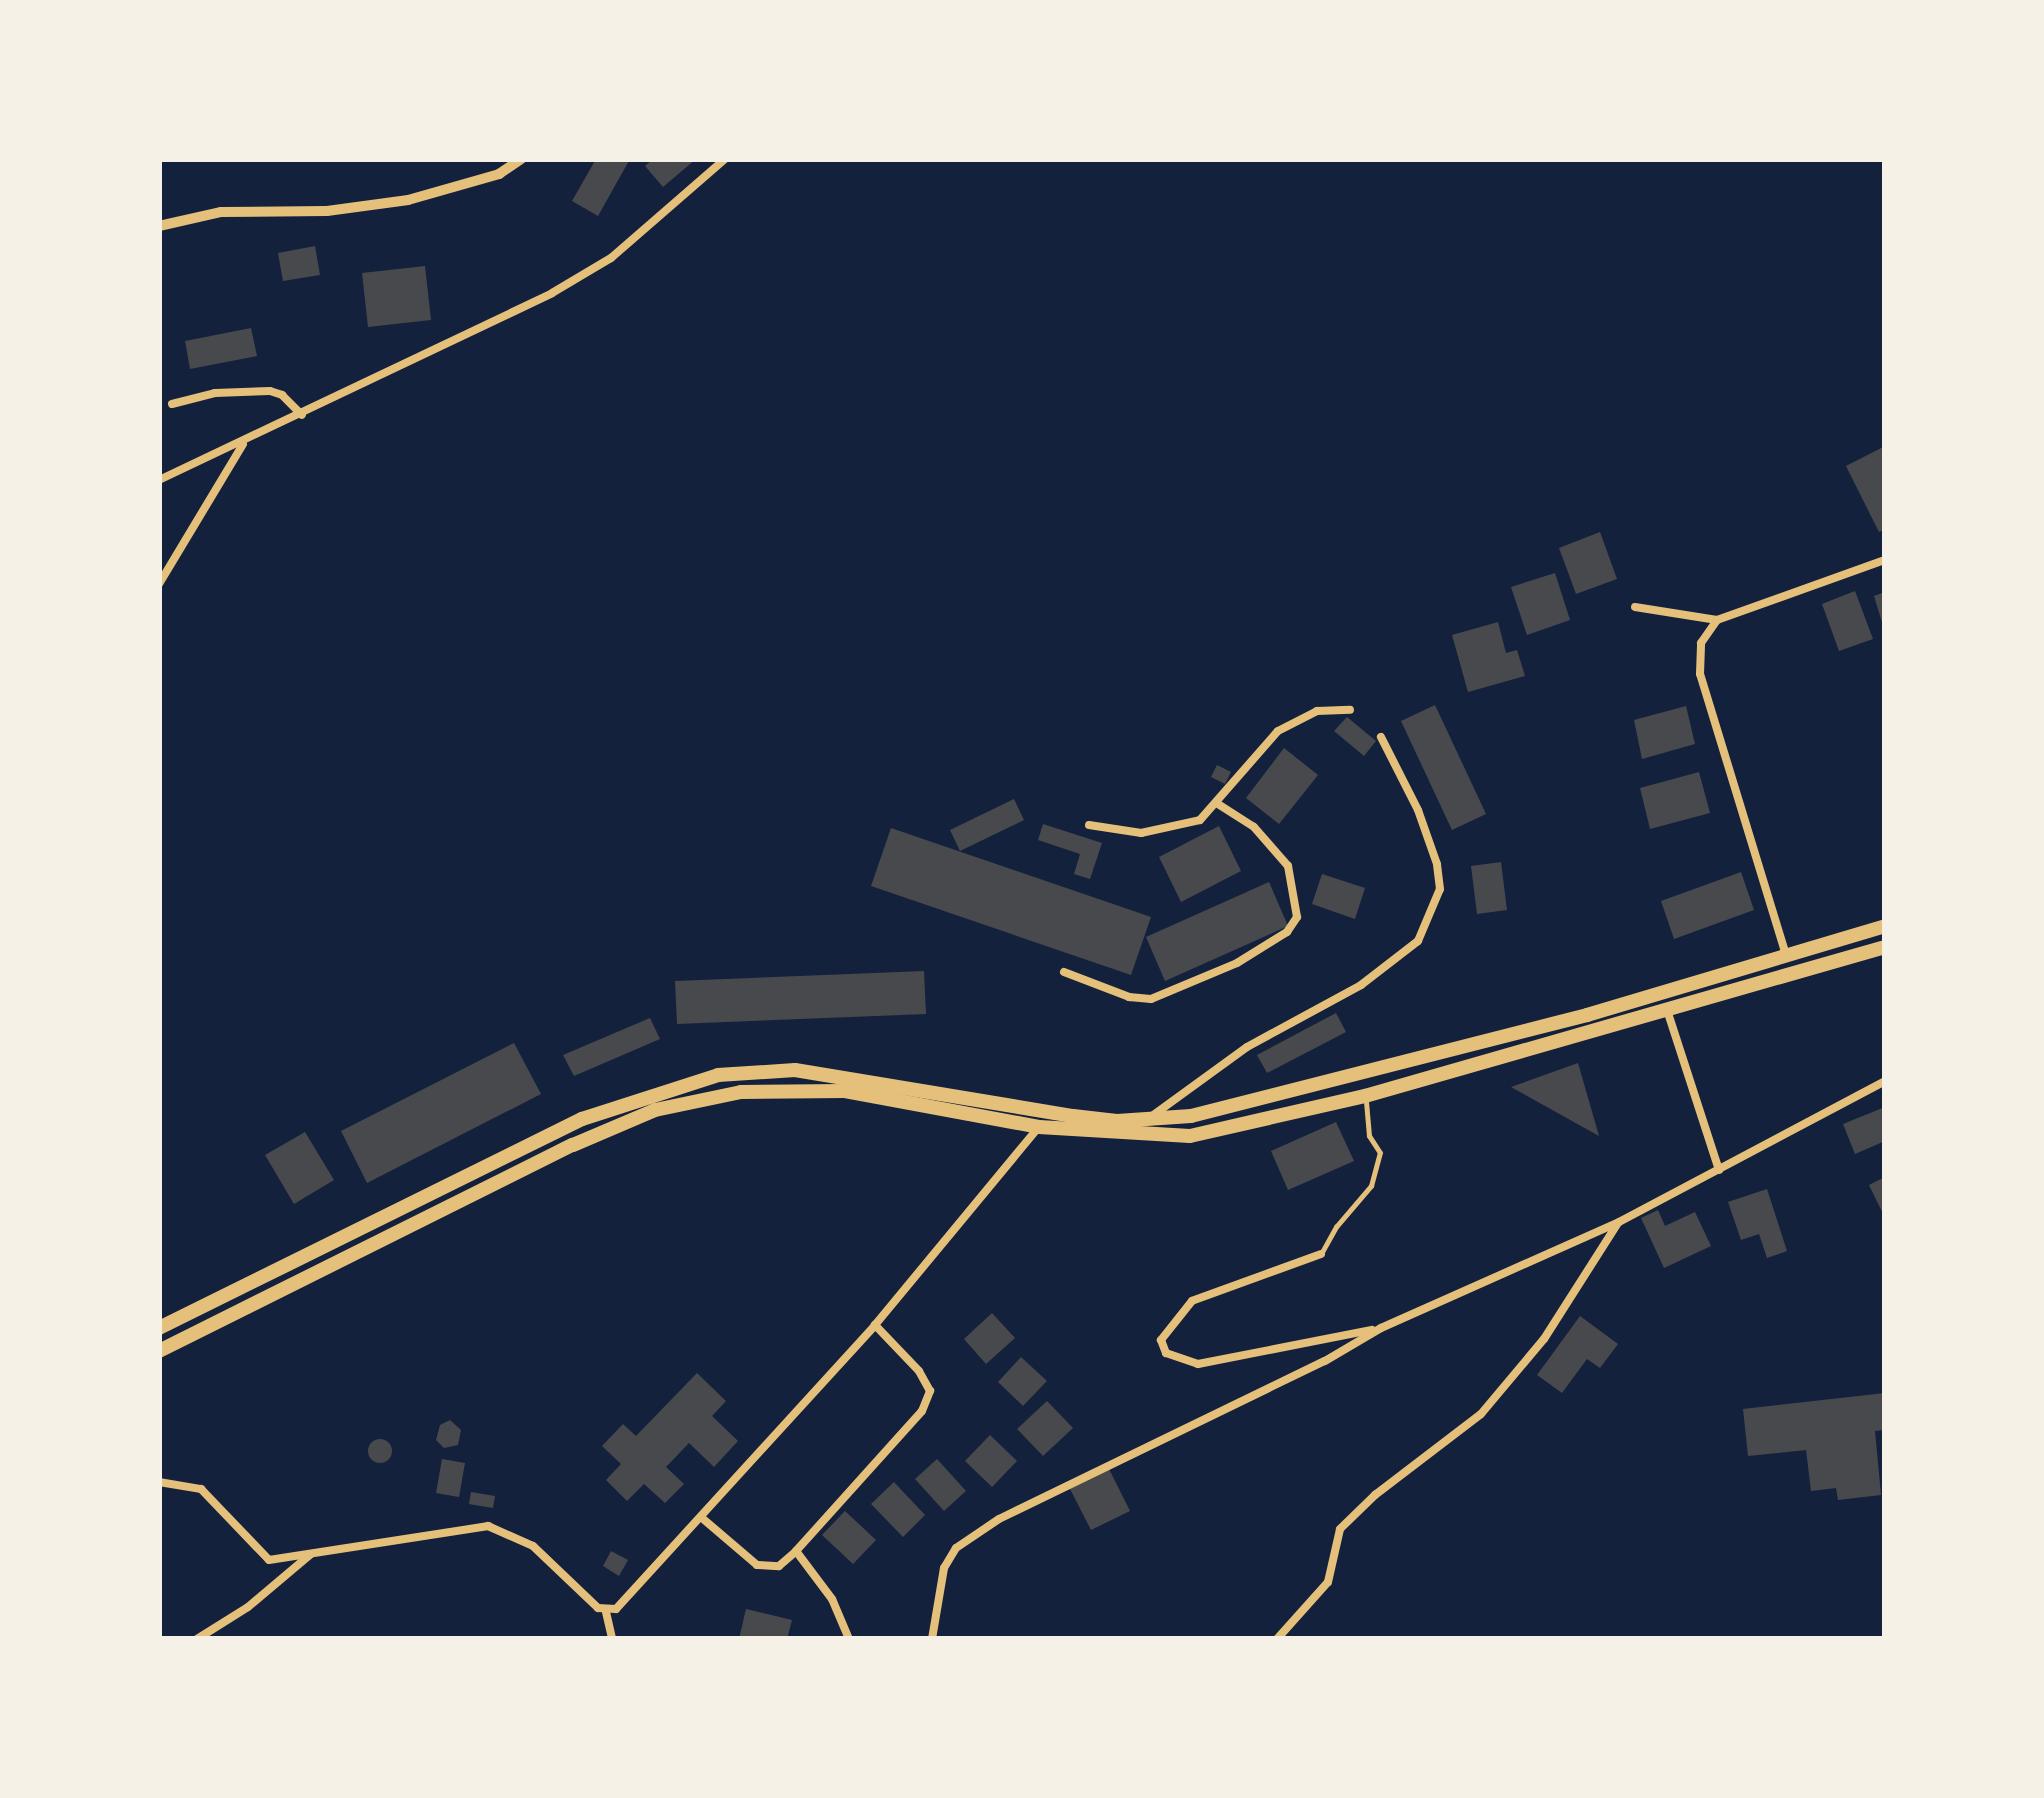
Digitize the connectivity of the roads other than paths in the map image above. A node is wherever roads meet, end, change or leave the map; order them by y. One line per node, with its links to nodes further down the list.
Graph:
1 (521, 159): 3 (main road)
2 (724, 159): 5 (street)
3 (159, 226)
4 (172, 404): 5 (street)
5 (302, 415): 6 (street)
6 (244, 443): 7 (street); 9 (street)
7 (159, 480)
8 (1885, 560): 11 (street)
9 (159, 584)
10 (1635, 607): 11 (street)
11 (1717, 620): 18 (street)
12 (1350, 710): 14 (street)
13 (1381, 737): 23 (street)
14 (1218, 804): 15 (street); 19 (street)
15 (1090, 825)
16 (1885, 926): 18 (highway)
17 (1885, 947): 20 (highway)
18 (1786, 955): 23 (highway)
19 (1064, 972)
20 (1668, 1013): 22 (highway); 25 (street)
21 (1885, 1081): 25 (street)
22 (1365, 1096): 24 (highway); 27 (lane)
23 (1146, 1120): 29 (highway)
24 (1039, 1127): 28 (street); 31 (highway)
25 (1719, 1170): 26 (street)
26 (1618, 1222): 30 (street); 41 (street)
27 (1321, 1254): 30 (street)
28 (875, 1325): 33 (street); 34 (street)
29 (159, 1328)
30 (1381, 1328): 40 (street)
31 (159, 1351)
32 (159, 1482): 35 (street)
33 (702, 1518): 34 (street); 36 (street)
34 (796, 1551): 39 (street)
35 (314, 1552): 36 (street); 37 (street)
36 (606, 1612): 38 (street)
37 (197, 1639)
38 (612, 1639)
39 (849, 1639)
40 (932, 1639)
41 (1277, 1639)

